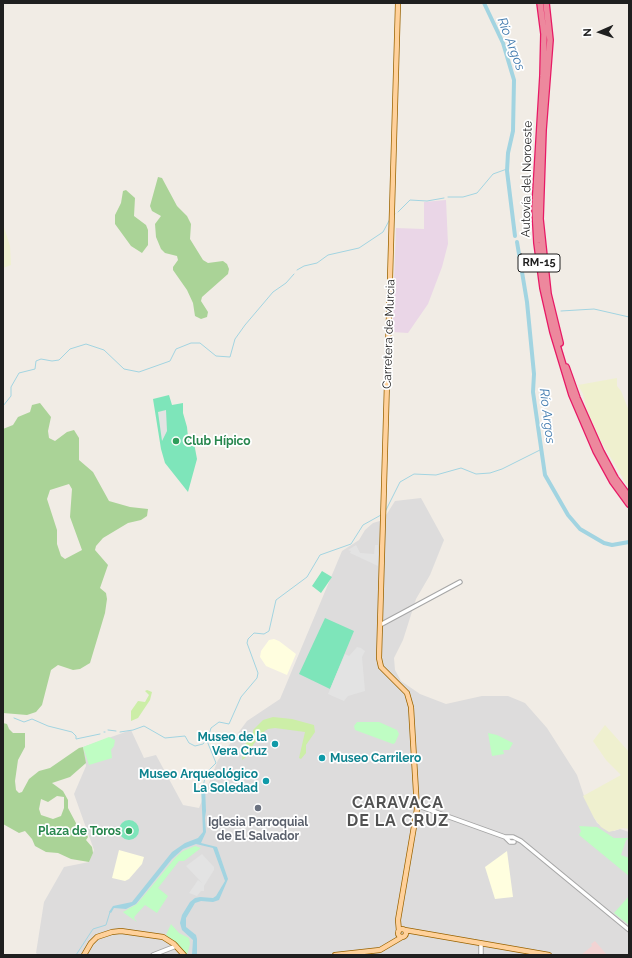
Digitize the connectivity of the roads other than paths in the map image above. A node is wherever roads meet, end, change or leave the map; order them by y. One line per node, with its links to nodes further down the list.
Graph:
1 (398, 3): 7 (main road, Carretera de Murcia)
2 (540, 3): 5 (highway, Autovía del Noroeste / RM-15)
3 (546, 3): 4 (highway, Autovía del Noroeste / RM-15)
4 (629, 497)
5 (629, 504)
6 (460, 582): 7 (street)
7 (380, 625): 8 (main road, Carretera de Murcia)
8 (416, 805): 9 (street); 12 (main road)
9 (511, 838): 10 (street); 10 (street)
10 (523, 843): 11 (street)
11 (629, 930)
12 (402, 932): 13 (main road); 18 (main road)
13 (480, 944): 19 (street); 20 (main road)
14 (176, 946): 15 (main road); 16 (street); 17 (main road)
15 (84, 955)
16 (153, 955)
17 (184, 955)
18 (334, 955)
19 (481, 955)
20 (549, 955)

